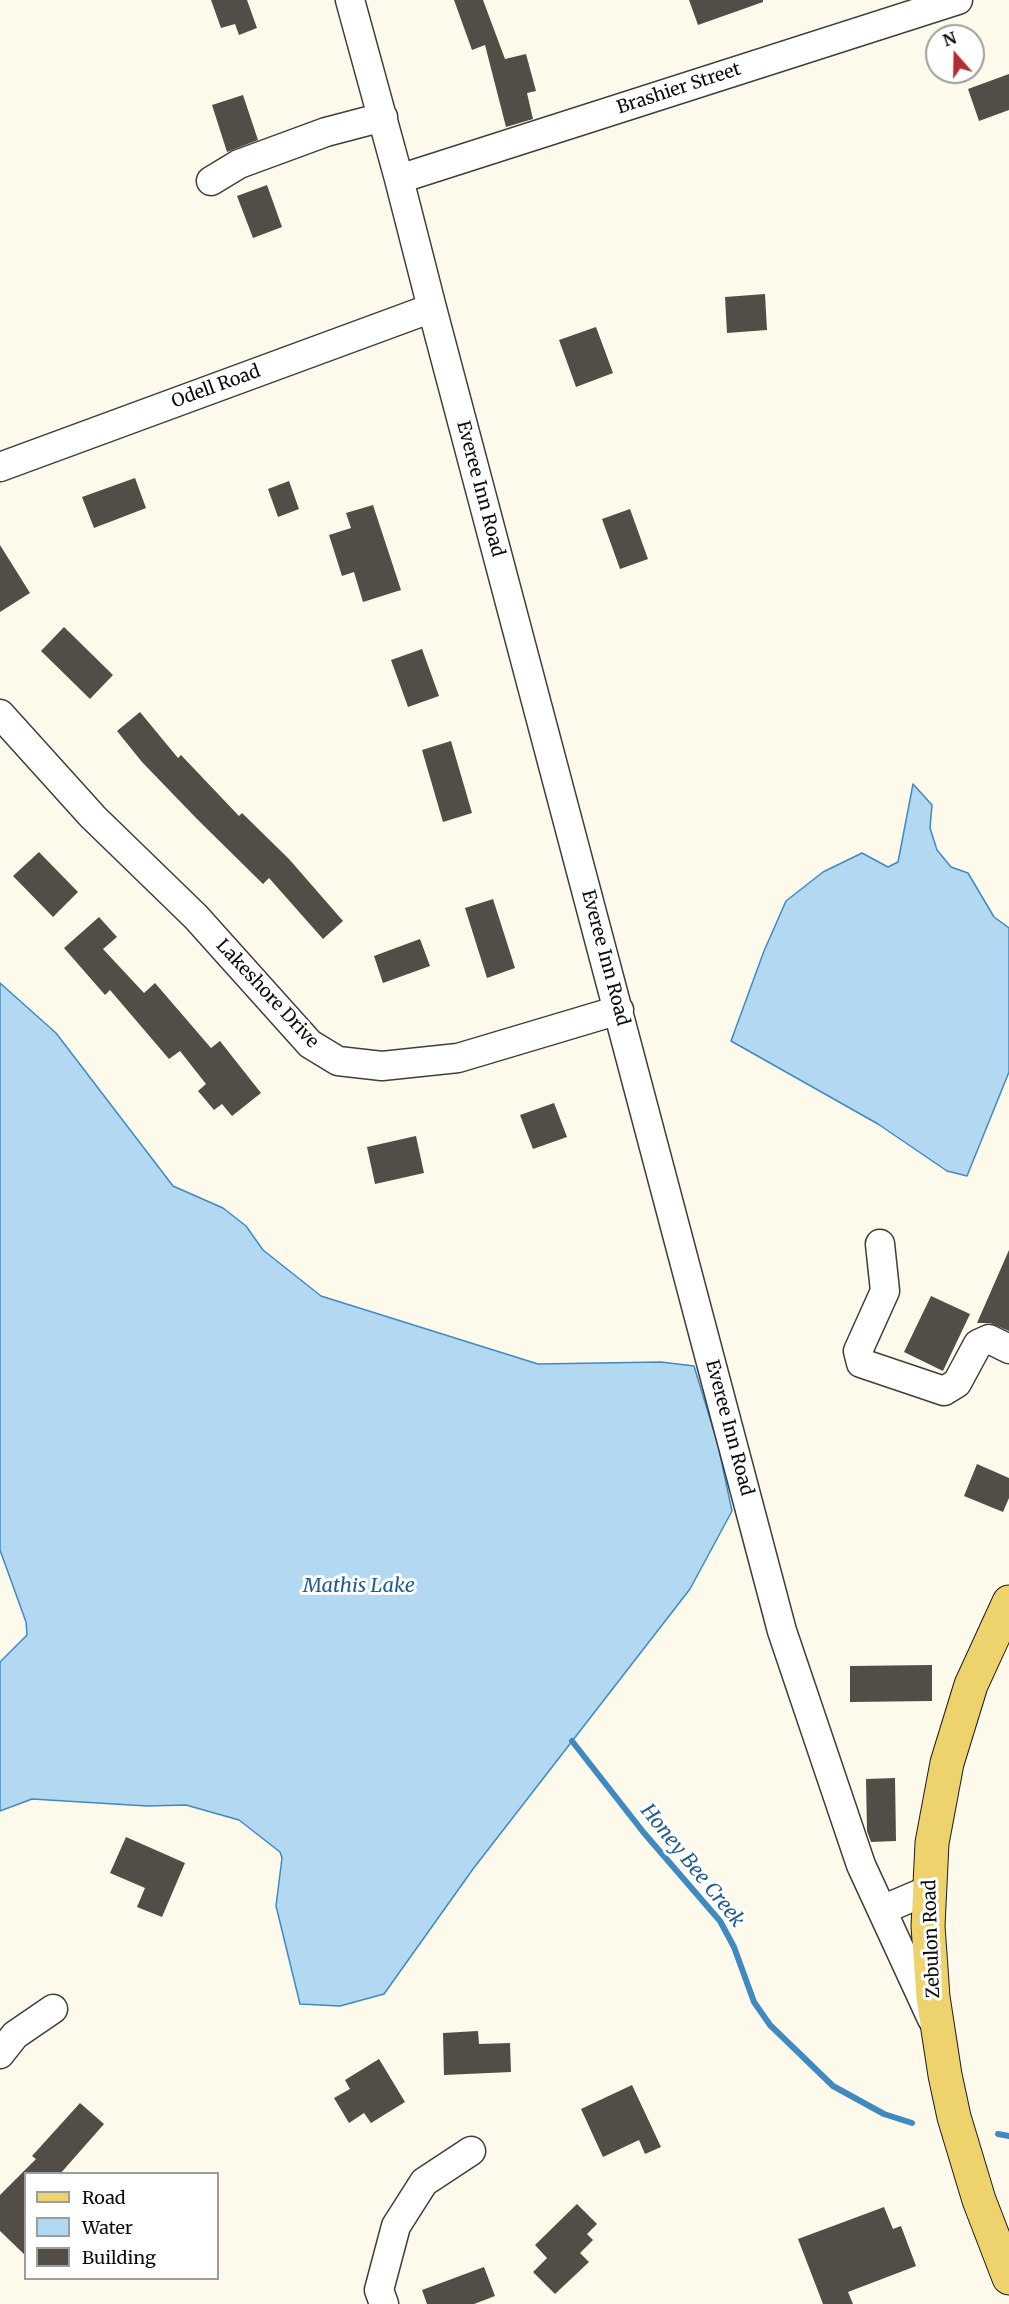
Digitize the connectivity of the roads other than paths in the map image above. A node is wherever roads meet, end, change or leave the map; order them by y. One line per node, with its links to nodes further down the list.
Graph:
1 (350, 0): 3 (street, Everee Inn Road)
2 (958, 0): 4 (street, Brashier Street)
3 (383, 117): 4 (street, Everee Inn Road); 5 (street)
4 (399, 179): 6 (street, Everee Inn Road)
5 (211, 181)
6 (432, 308): 7 (street, Odell Road); 9 (street, Everee Inn Road)
7 (0, 467)
8 (0, 714): 9 (street, Lakeshore Drive)
9 (619, 1010): 14 (street, Everee Inn Road)
10 (880, 1244): 11 (street)
11 (1009, 1349)
12 (1008, 1609): 13 (main road, Zebulon Road)
13 (929, 1890): 14 (street); 16 (main road, Zebulon Road)
14 (882, 1910): 16 (street, Everee Inn Road)
15 (53, 2008): 17 (street)
16 (938, 2032): 19 (main road, Zebulon Road)
17 (0, 2054)
18 (471, 2151): 20 (street)
19 (1009, 2278)
20 (384, 2304)

